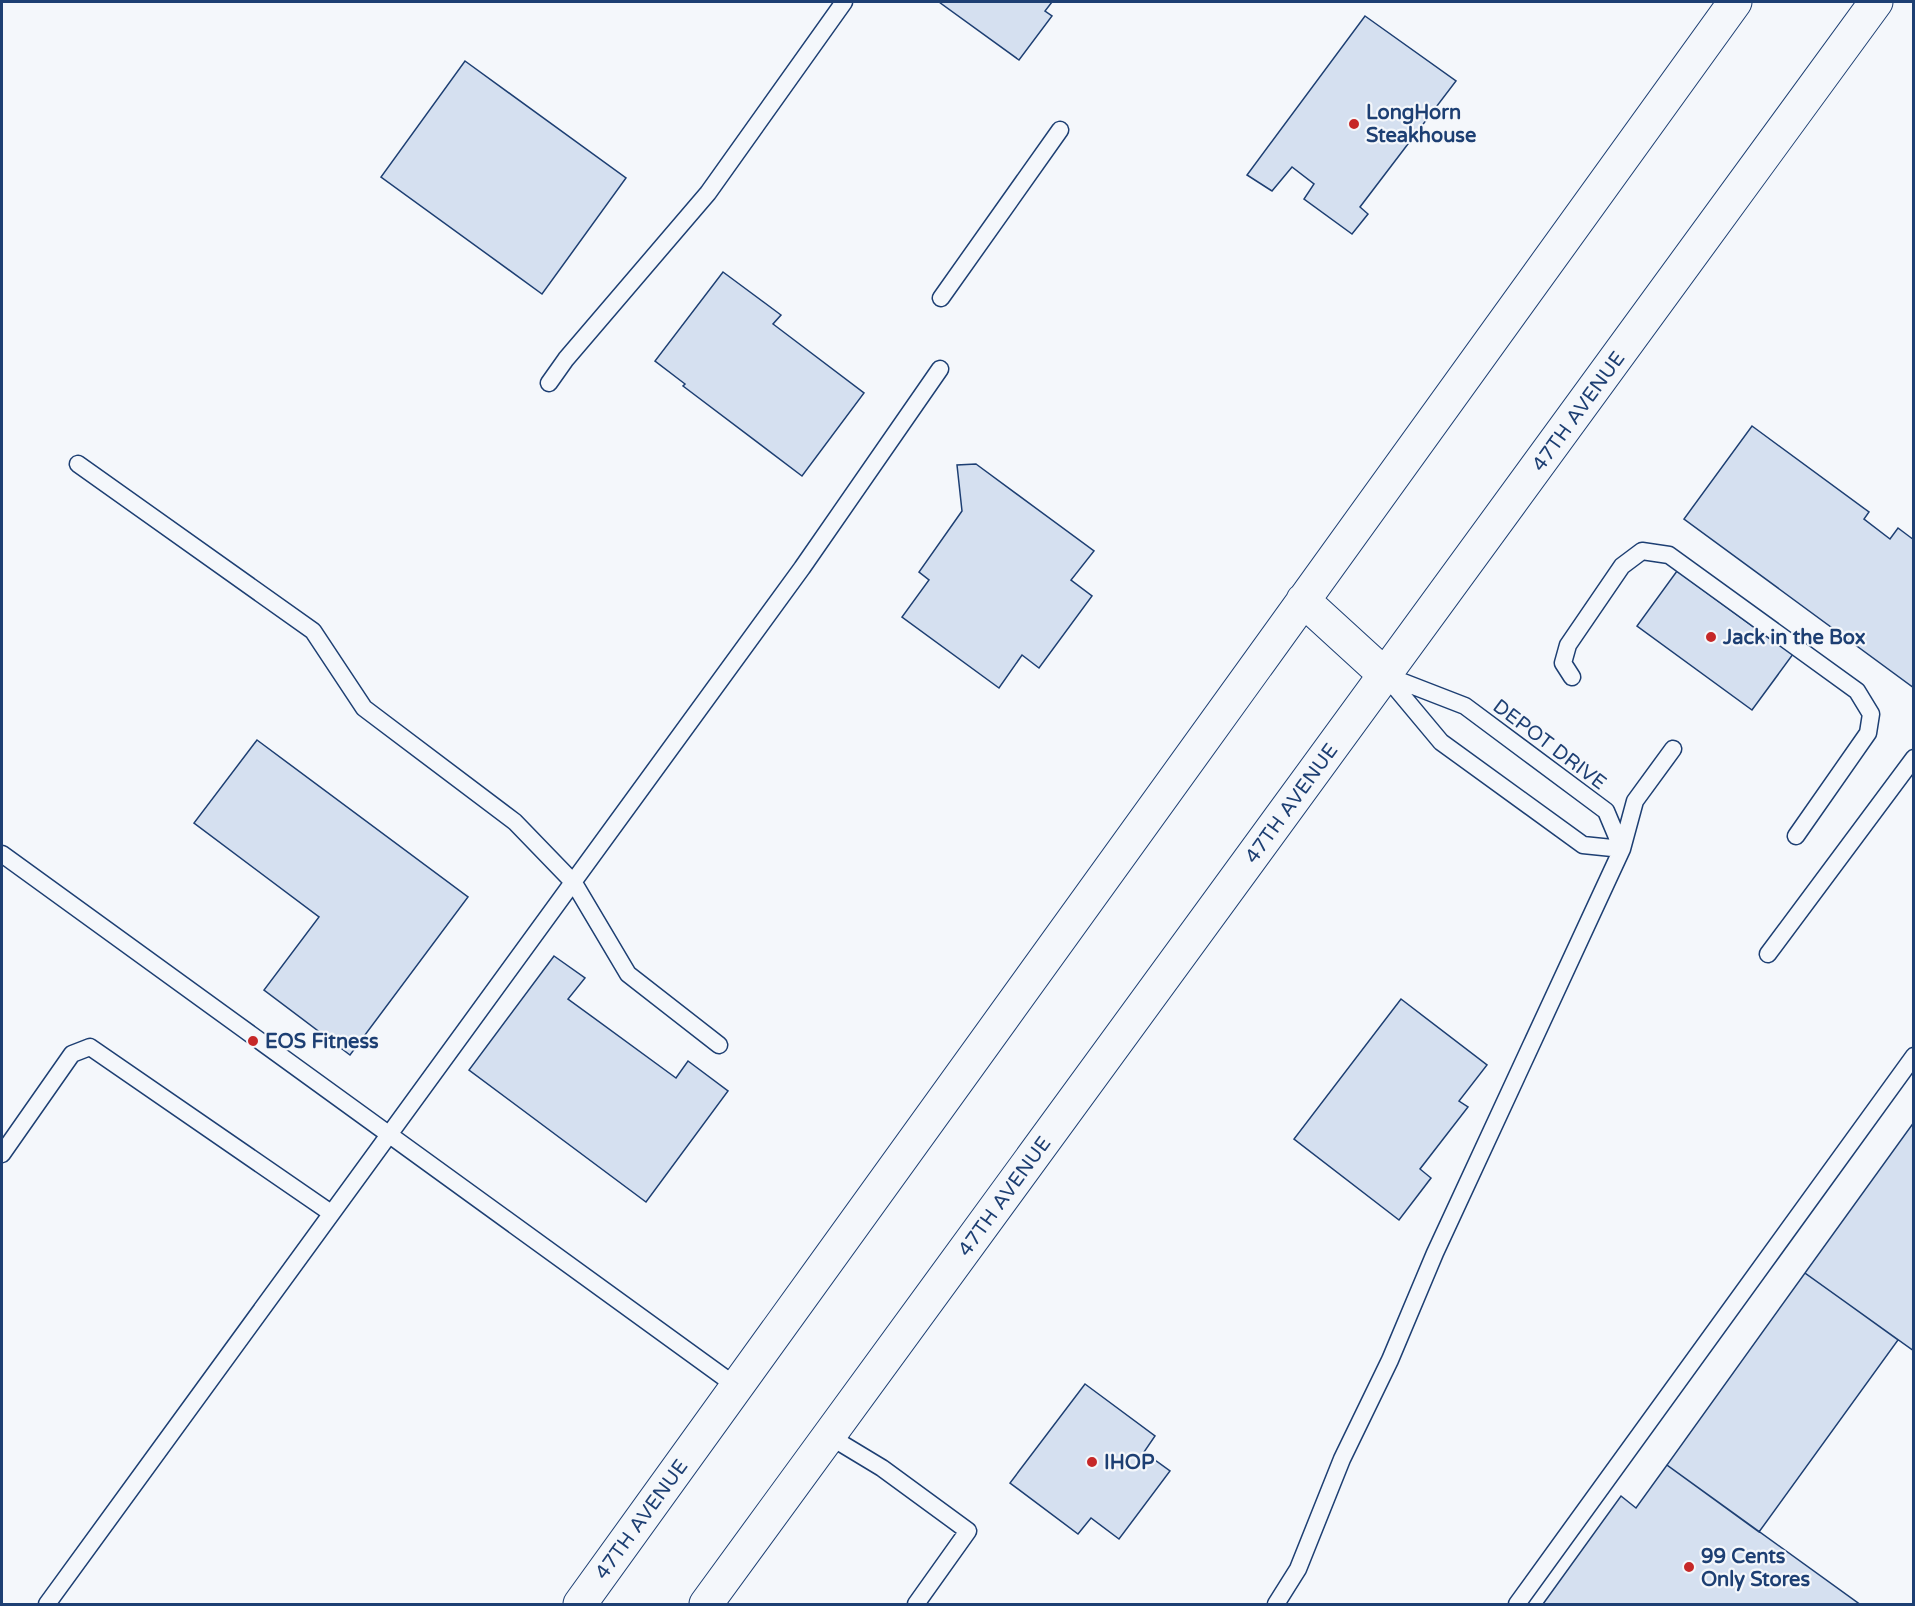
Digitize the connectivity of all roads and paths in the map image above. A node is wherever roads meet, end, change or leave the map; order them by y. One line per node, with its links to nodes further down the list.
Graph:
1 (844, 2): 7 (lane)
2 (1735, 2): 9 (main road, 47TH AVENUE)
3 (1876, 2): 10 (main road, 47TH AVENUE)
4 (1060, 130): 5 (lane)
5 (941, 298)
6 (940, 369): 17 (lane)
7 (549, 383)
8 (78, 464): 17 (lane)
9 (1302, 600): 10 (main road); 24 (main road, 47TH AVENUE)
10 (1385, 675): 15 (lane); 15 (lane, DEPOT DRIVE); 25 (main road, 47TH AVENUE)
11 (1572, 677): 14 (lane)
12 (1673, 749): 15 (lane)
13 (1914, 758): 18 (lane)
14 (1796, 836)
15 (1622, 849): 30 (lane)
16 (2, 854): 21 (lane)
17 (574, 883): 19 (lane); 21 (lane)
18 (1768, 954)
19 (719, 1045)
20 (1914, 1056): 31 (lane)
21 (391, 1135): 23 (lane); 24 (lane)
22 (2, 1154): 23 (lane)
23 (331, 1214): 26 (lane)
24 (736, 1386): 27 (main road, 47TH AVENUE)
25 (829, 1436): 28 (main road, 47TH AVENUE); 29 (lane)
26 (47, 1605)
27 (580, 1605)
28 (706, 1605)
29 (916, 1605)
30 (1276, 1605)
31 (1517, 1605)

